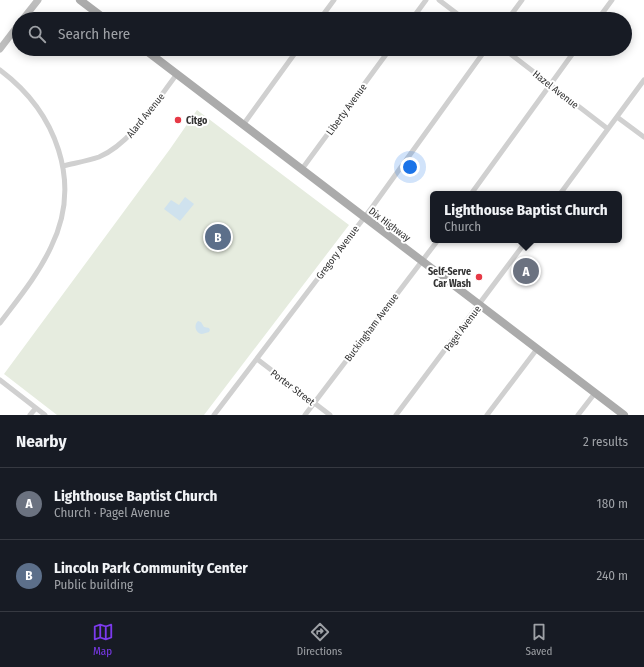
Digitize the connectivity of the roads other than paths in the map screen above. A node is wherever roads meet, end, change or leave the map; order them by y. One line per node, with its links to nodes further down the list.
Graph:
1 (38, 0): 8 (street)
2 (80, 0): 9 (main road)
3 (334, 0): 10 (street)
4 (426, 0): 11 (street)
5 (439, 0): 12 (street)
6 (522, 0): 13 (street)
7 (612, 0): 14 (street)
8 (29, 12)
9 (96, 12)
10 (325, 12)
11 (417, 12)
12 (455, 12)
13 (513, 12)
14 (603, 12)
15 (12, 33): 16 (street)
16 (0, 49)
17 (153, 56): 24 (main road, Dix Highway)
18 (293, 56): 28 (street)
19 (385, 56): 32 (street, Liberty Avenue)
20 (481, 56): 35 (street, Gregory Avenue)
21 (513, 56): 26 (street, Hazel Avenue)
22 (571, 56): 26 (street)
23 (0, 70): 31 (street)
24 (177, 74): 28 (main road, Dix Highway); 31 (street, Alard Avenue)
25 (644, 80): 27 (street)
26 (550, 85): 29 (street, Hazel Avenue); 33 (street)
27 (617, 117): 29 (street); 30 (street)
28 (244, 125): 32 (main road, Dix Highway)
29 (608, 130): 34 (street)
30 (644, 137)
31 (63, 166): 40 (street)
32 (302, 169): 35 (main road, Dix Highway)
33 (473, 191)
34 (562, 191)
35 (364, 217): 38 (main road, Dix Highway); 42 (street, Gregory Avenue)
36 (436, 243): 38 (street, Buckingham Avenue)
37 (525, 243): 39 (street, Pagel Avenue)
38 (422, 261): 39 (main road, Dix Highway); 45 (street, Buckingham Avenue)
39 (480, 305): 41 (main road, Dix Highway); 52 (street, Pagel Avenue)
40 (0, 323)
41 (537, 349): 44 (main road, Dix Highway); 53 (street)
42 (257, 359): 45 (street, Porter Street); 49 (street, Gregory Avenue)
43 (0, 380): 46 (street)
44 (595, 393): 54 (street); 55 (main road, Dix Highway)
45 (314, 403): 50 (street, Buckingham Avenue); 51 (street, Porter Street)
46 (36, 408): 47 (street); 48 (street)
47 (30, 415)
48 (45, 415)
49 (214, 415)
50 (305, 415)
51 (330, 415)
52 (396, 415)
53 (487, 415)
54 (578, 415)
55 (624, 415)

